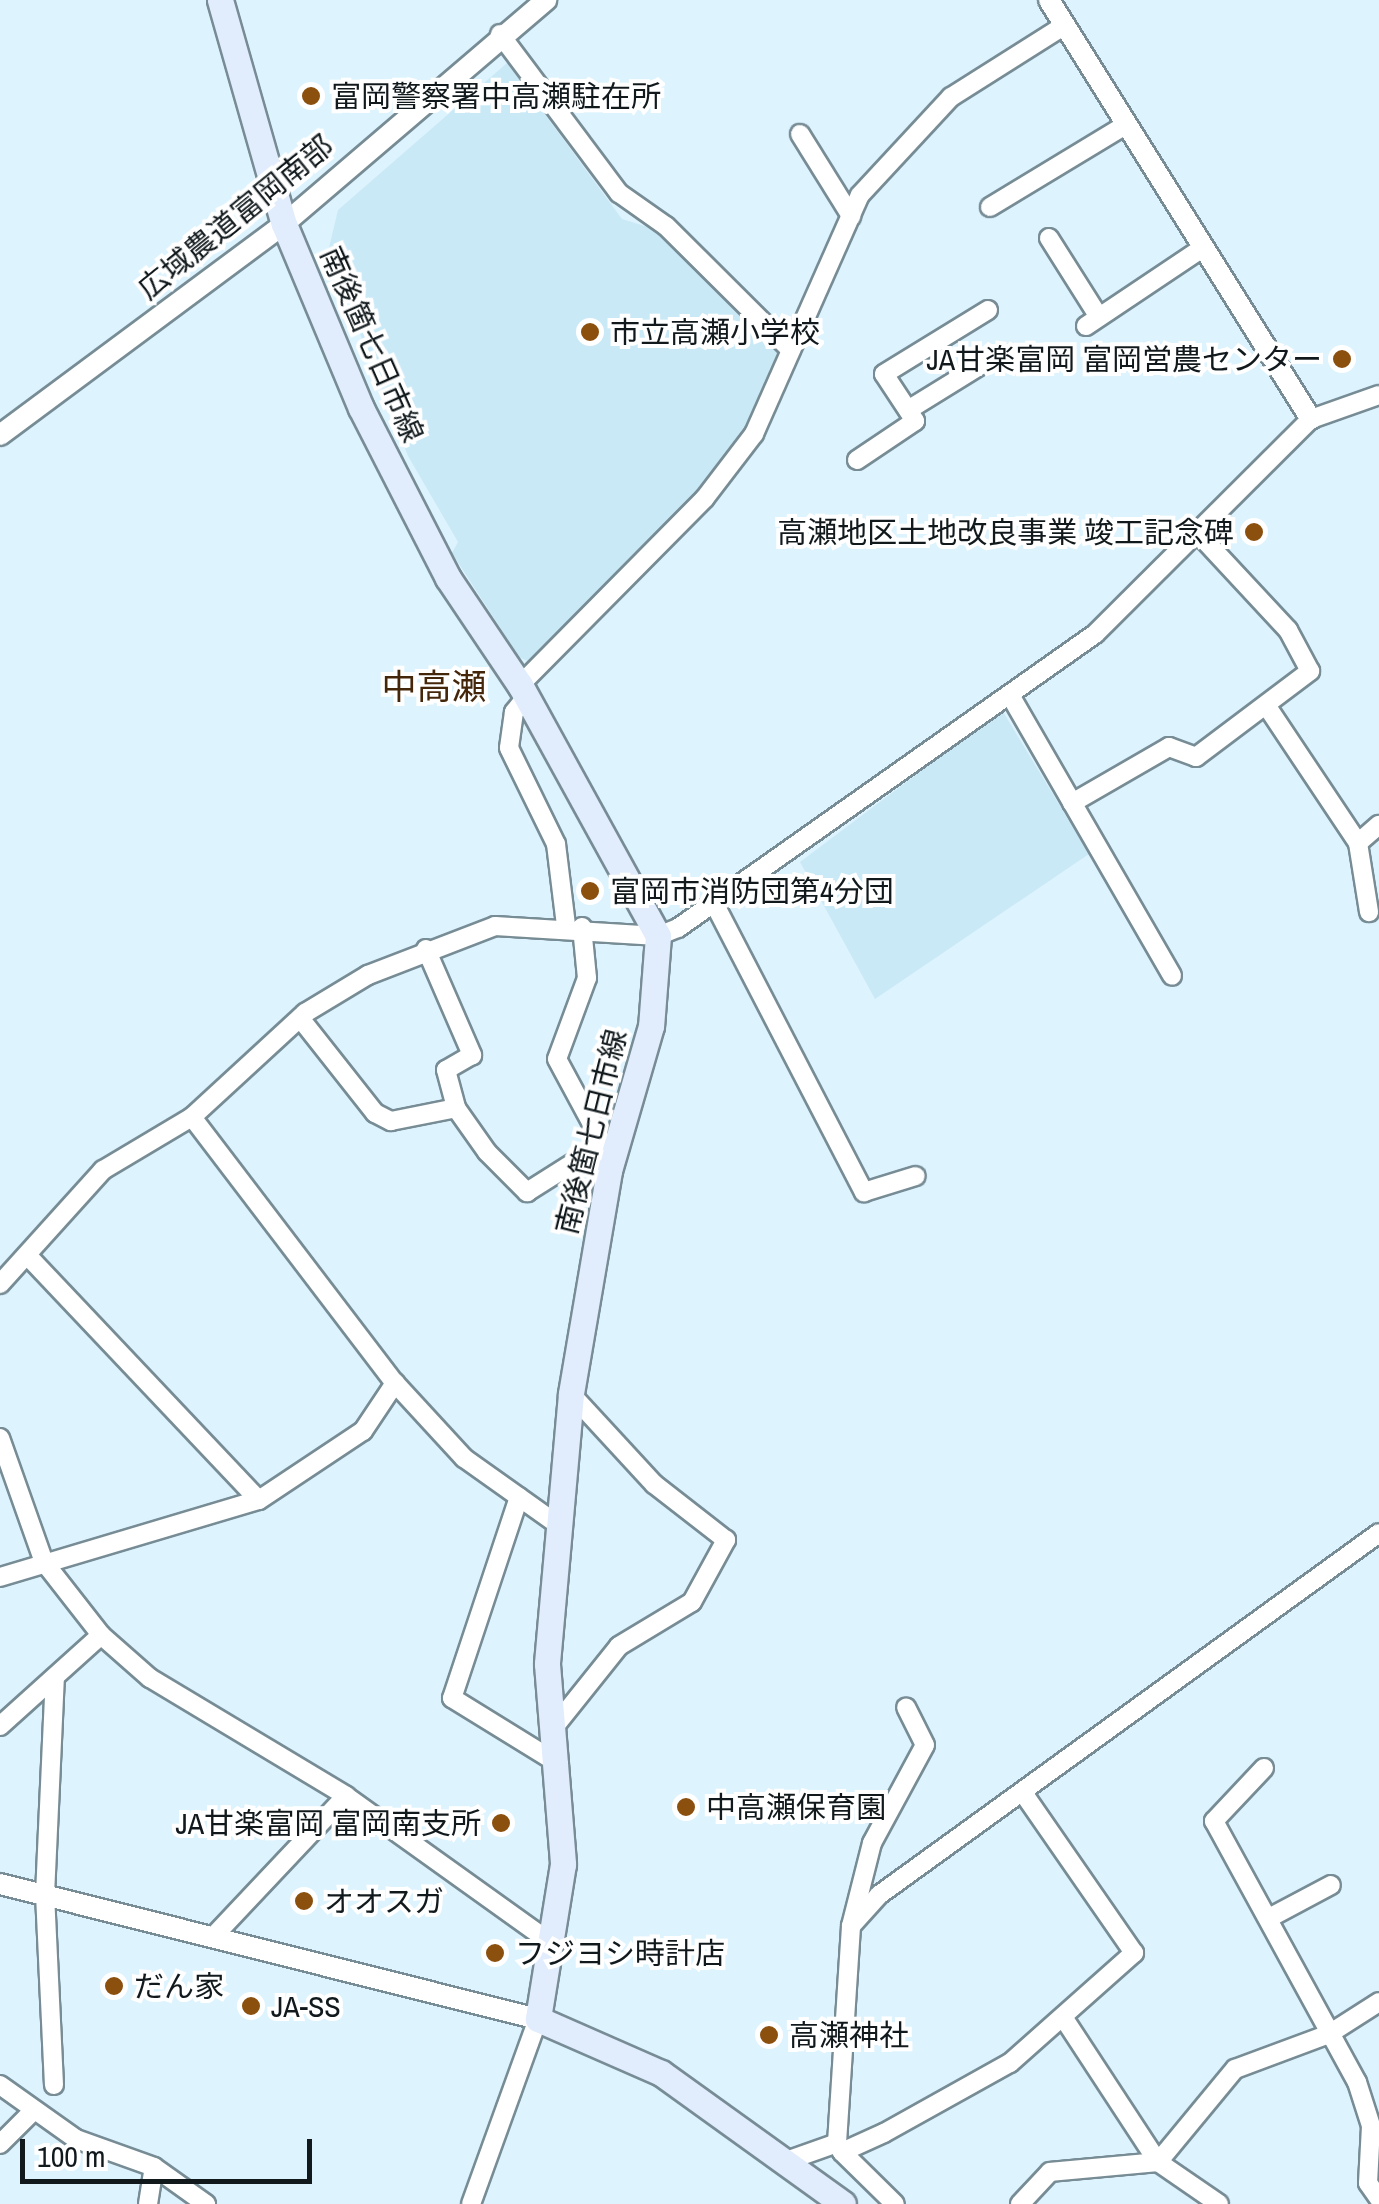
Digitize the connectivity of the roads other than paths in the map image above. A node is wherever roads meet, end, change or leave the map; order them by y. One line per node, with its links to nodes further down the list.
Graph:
1 (220, 0): 10 (main road, 南後箇七日市線)
2 (546, 0): 5 (street, 広域農道富岡南部)
3 (1048, 0): 4 (street)
4 (1065, 25): 6 (street); 9 (street)
5 (500, 34): 10 (street, 広域農道富岡南部); 14 (street)
6 (1127, 124): 8 (street); 12 (street)
7 (800, 134): 9 (street)
8 (990, 208)
9 (851, 216): 14 (street)
10 (284, 224): 19 (street, 広域農道富岡南部); 22 (main road, 南後箇七日市線)
11 (1048, 238): 12 (street)
12 (1204, 248): 18 (street)
13 (988, 310): 17 (street)
14 (791, 350): 22 (street)
15 (990, 360): 17 (street)
16 (1379, 395): 18 (street)
17 (908, 410): 20 (street)
18 (1311, 419): 21 (street)
19 (0, 434)
20 (857, 460)
21 (1198, 533): 23 (street); 24 (street)
22 (524, 691): 30 (street); 31 (main road, 南後箇七日市線)
23 (1010, 695): 25 (street); 28 (street)
24 (1268, 708): 25 (street); 27 (street)
25 (1072, 803): 33 (street)
26 (1379, 825): 27 (street)
27 (1358, 843): 29 (street)
28 (714, 903): 31 (street); 38 (street)
29 (1370, 912)
30 (574, 926): 31 (street); 32 (street); 37 (street)
31 (658, 936): 37 (main road, 南後箇七日市線)
32 (426, 949): 34 (street); 35 (street)
33 (1172, 976)
34 (300, 1018): 35 (street); 36 (street)
35 (456, 1108): 37 (street)
36 (192, 1117): 39 (street); 41 (street)
37 (607, 1151): 42 (main road, 南後箇七日市線)
38 (916, 1176)
39 (26, 1255): 40 (street); 45 (street)
40 (0, 1284)
41 (395, 1383): 44 (street); 45 (street)
42 (571, 1394): 46 (main road, 南後箇七日市線); 54 (street)
43 (0, 1438): 48 (street)
44 (519, 1497): 46 (street); 55 (street)
45 (259, 1500): 48 (street)
46 (557, 1524): 54 (main road, 南後箇七日市線)
47 (1379, 1534): 57 (street)
48 (44, 1562): 49 (street); 50 (street)
49 (0, 1577)
50 (100, 1636): 51 (street); 58 (street)
51 (55, 1677): 53 (street); 61 (street)
52 (906, 1707): 63 (street)
53 (0, 1726)
54 (554, 1726): 55 (main road, 南後箇七日市線)
55 (559, 1764): 65 (main road, 南後箇七日市線)
56 (1264, 1768): 62 (street)
57 (1024, 1794): 63 (street); 67 (street)
58 (346, 1796): 64 (street); 65 (street)
59 (0, 1884): 61 (street)
60 (1332, 1885): 62 (street)
61 (45, 1895): 64 (street); 71 (street)
62 (1269, 1918): 69 (street)
63 (852, 1926): 74 (street)
64 (212, 1938): 68 (street)
65 (554, 1945): 68 (main road, 南後箇七日市線)
66 (1379, 2002): 69 (street)
67 (1064, 2017): 74 (street); 76 (street)
68 (538, 2019): 75 (main road); 81 (street)
69 (1330, 2034): 76 (street); 78 (street)
70 (0, 2085): 72 (street)
71 (54, 2085)
72 (33, 2110): 73 (street); 77 (street)
73 (0, 2144)
74 (840, 2147): 75 (street); 83 (street)
75 (792, 2159): 82 (main road)
76 (1158, 2162): 84 (street); 85 (street)
77 (154, 2167): 79 (street); 80 (street)
78 (1379, 2199)
79 (148, 2204)
80 (206, 2204)
81 (472, 2204)
82 (842, 2204)
83 (894, 2204)
84 (1020, 2204)
85 (1219, 2204)

